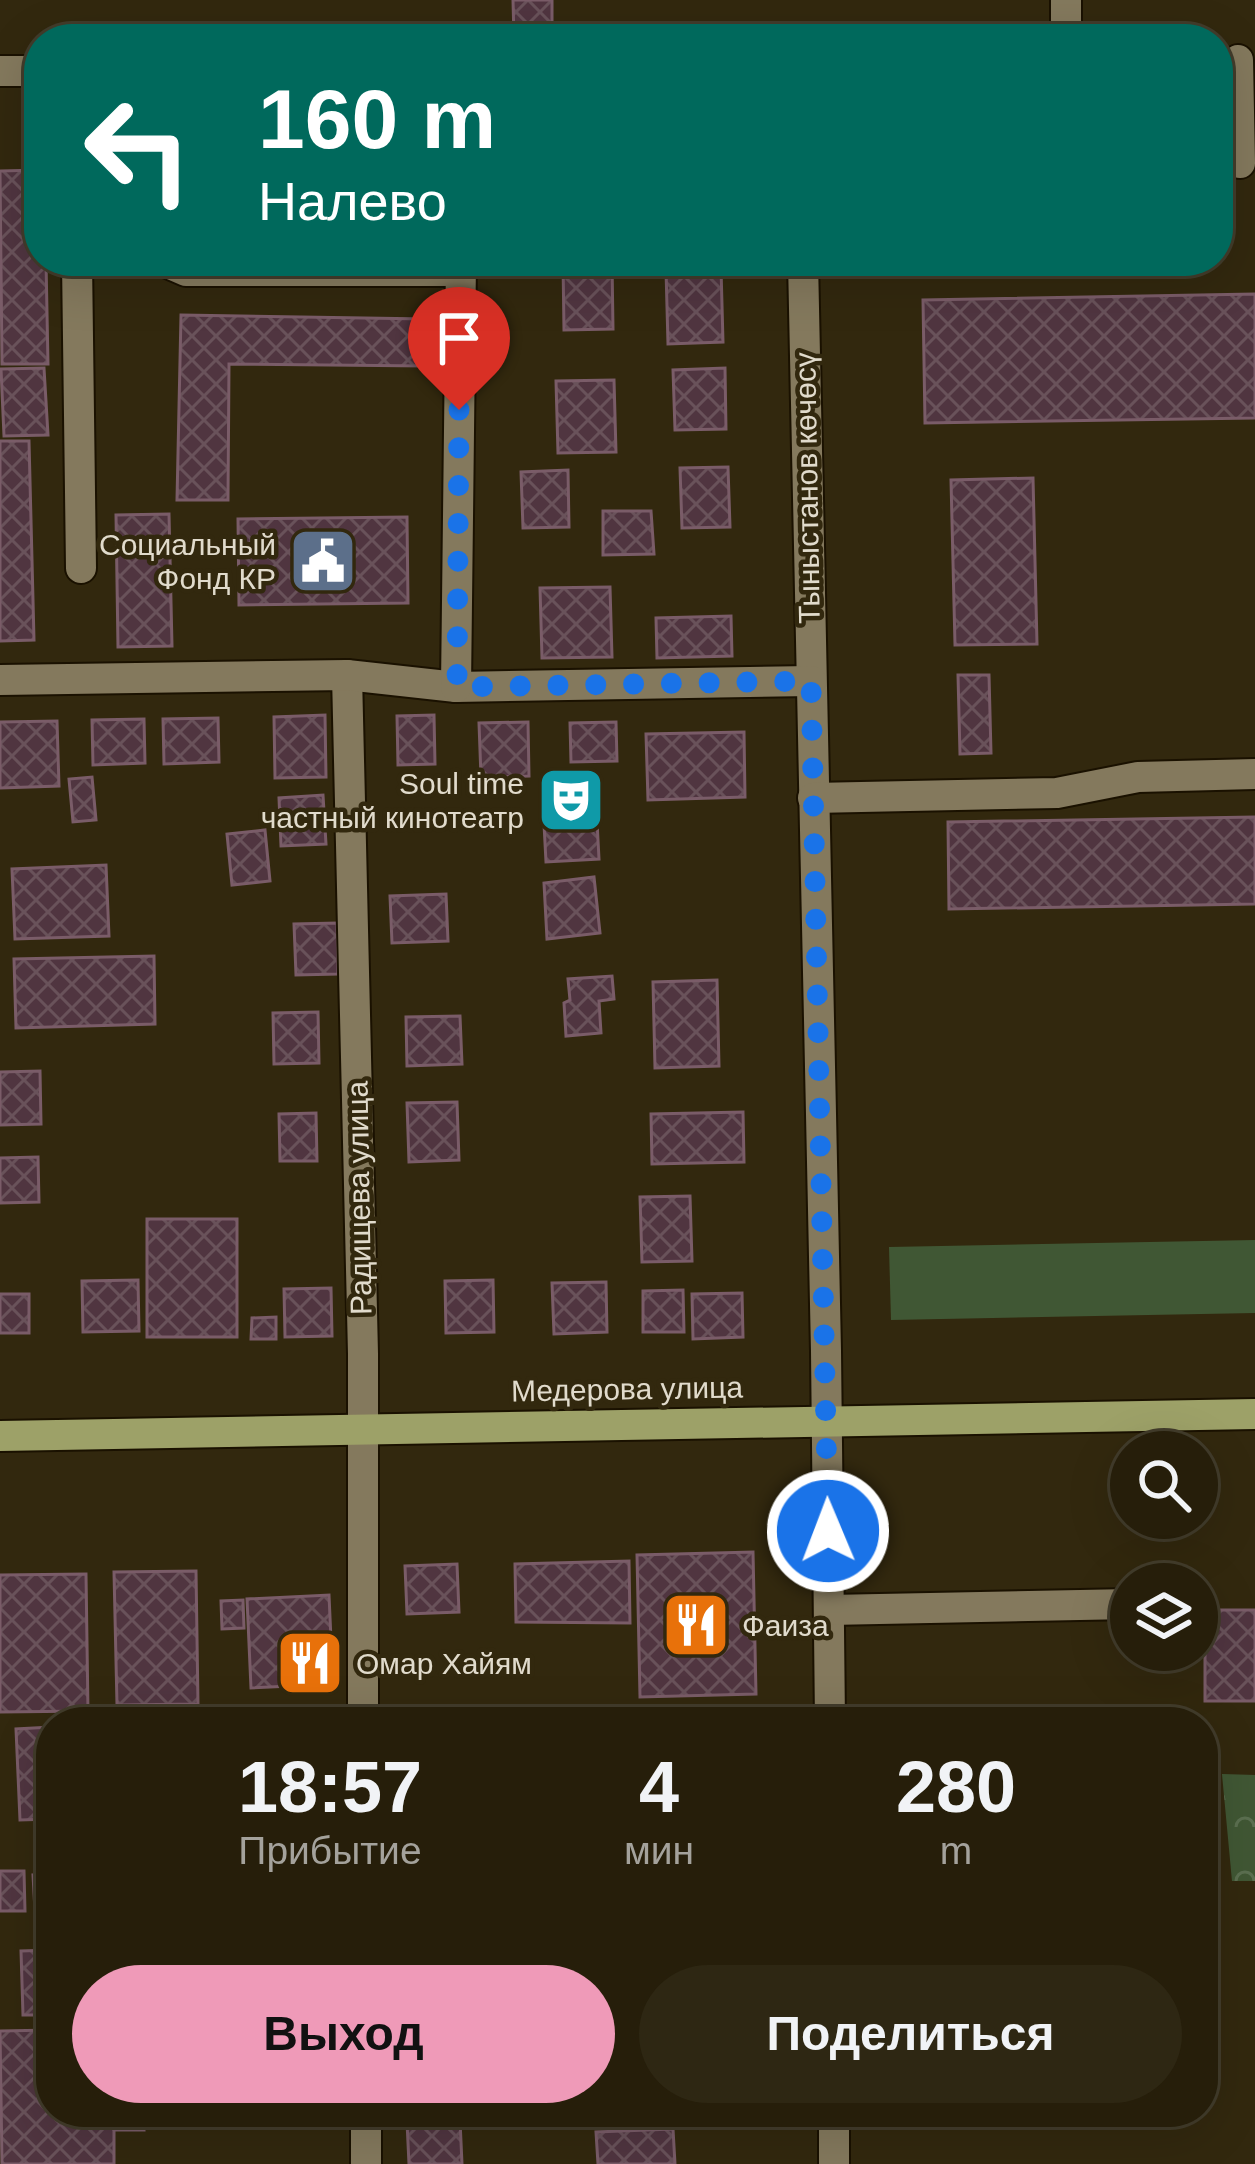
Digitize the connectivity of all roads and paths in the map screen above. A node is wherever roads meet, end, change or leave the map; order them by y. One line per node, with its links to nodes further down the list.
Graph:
1 (1237, 60): 2 (street)
2 (1240, 163)
3 (76, 276): 6 (street)
4 (461, 276): 10 (street)
5 (802, 276): 9 (street, Тыныстанов көчөсү)
6 (81, 568)
7 (347, 675): 8 (street); 10 (street); 15 (street, Радищева улица)
8 (0, 680)
9 (811, 681): 10 (street); 12 (street, Тыныстанов көчөсү)
10 (457, 687)
11 (1255, 774): 12 (street)
12 (813, 798): 14 (street, Тыныстанов көчөсү)
13 (1255, 1414): 14 (main road, Медерова улица)
14 (826, 1421): 15 (main road, Медерова улица); 18 (street, Тыныстанов көчөсү)
15 (361, 1431): 16 (main road, Медерова улица); 19 (street, Радищева улица)
16 (0, 1436)
17 (1110, 1604): 18 (street)
18 (829, 1610): 20 (street, Тыныстанов көчөсү)
19 (363, 1707)
20 (830, 1707)
21 (365, 2127): 23 (street)
22 (834, 2127): 24 (street)
23 (366, 2164)
24 (835, 2164)

